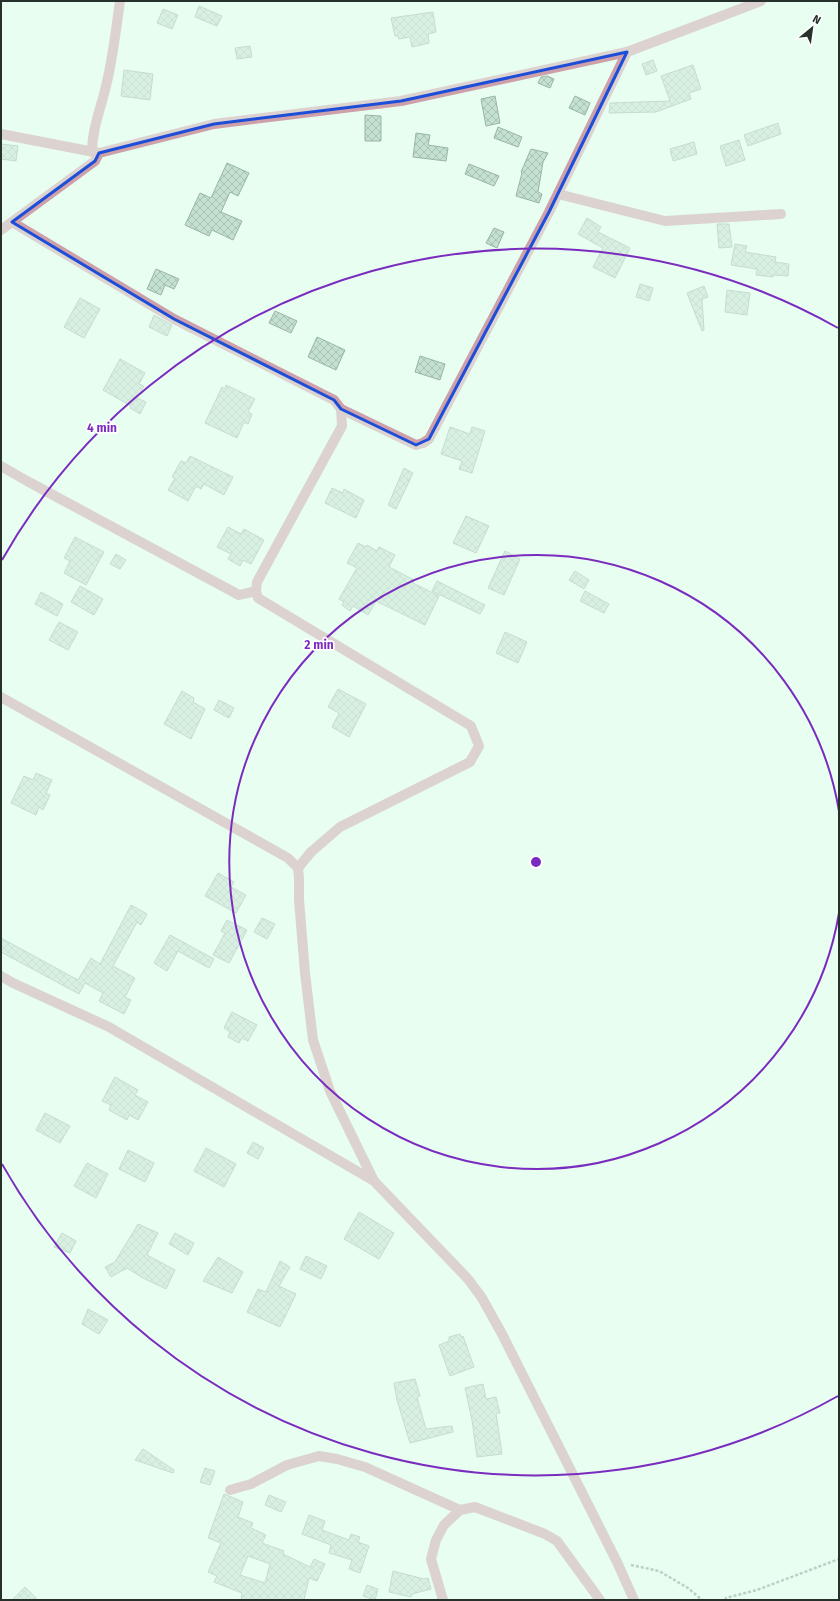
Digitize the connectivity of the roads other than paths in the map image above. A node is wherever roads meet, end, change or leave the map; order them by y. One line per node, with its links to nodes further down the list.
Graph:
1 (120, 1): 5 (street)
2 (761, 1): 3 (street)
3 (627, 52): 5 (street); 6 (street)
4 (1, 134): 5 (street)
5 (96, 153): 8 (street)
6 (558, 194): 7 (street); 10 (street)
7 (781, 214)
8 (12, 222): 9 (street); 10 (street)
9 (1, 230)
10 (341, 409): 12 (street)
11 (1, 466): 12 (street)
12 (256, 591): 14 (street)
13 (1, 697): 14 (street)
14 (298, 868): 16 (street)
15 (1, 976): 16 (street)
16 (374, 1181): 21 (street)
17 (230, 1490): 18 (street)
18 (460, 1510): 19 (street); 20 (street)
19 (443, 1600)
20 (600, 1600)
21 (634, 1600)

